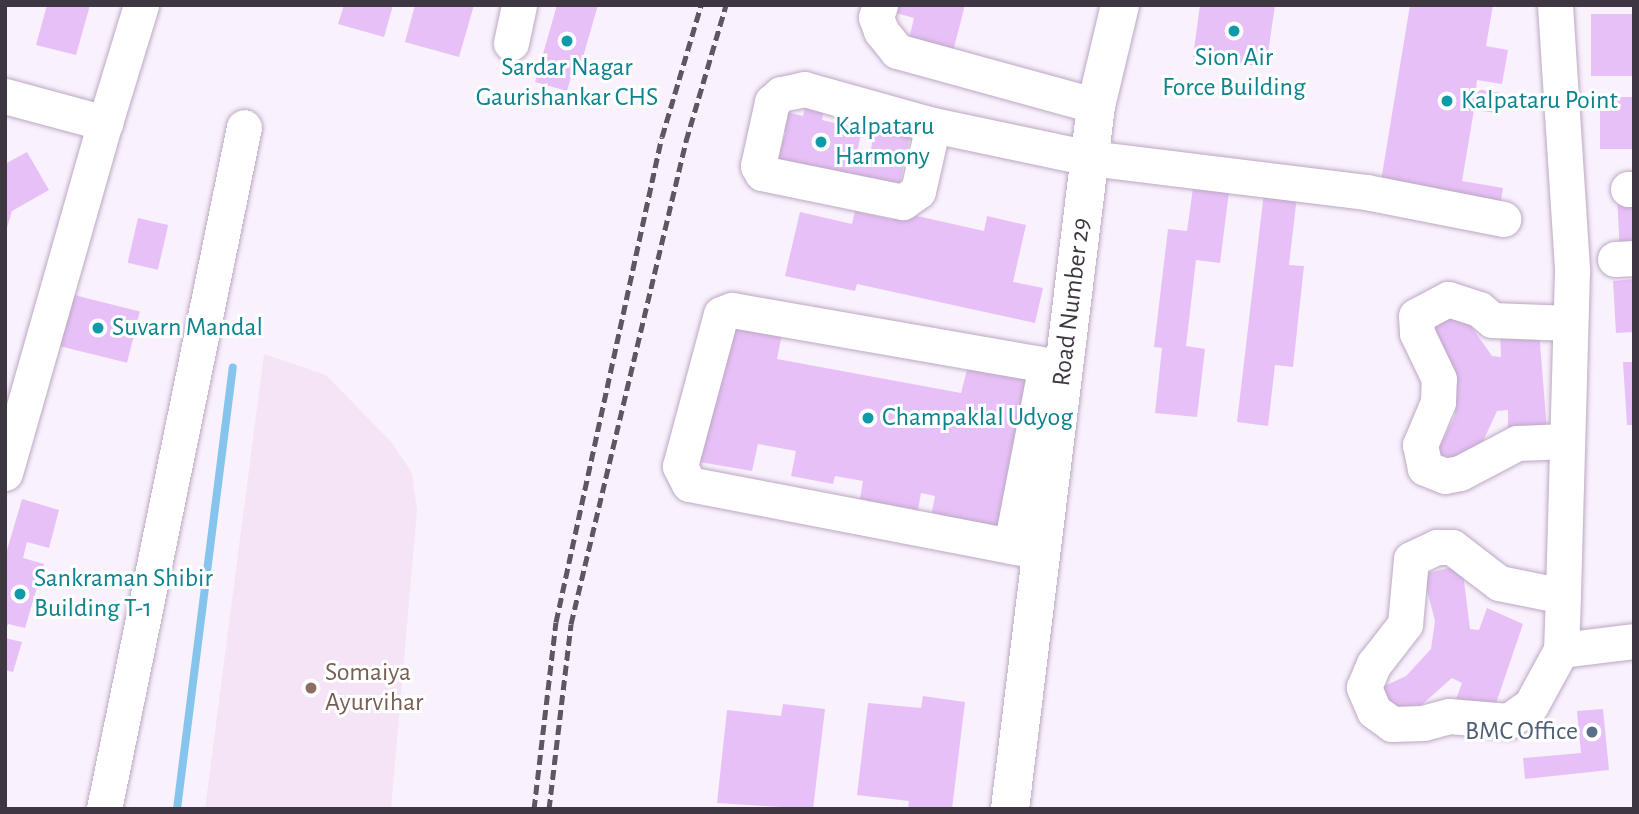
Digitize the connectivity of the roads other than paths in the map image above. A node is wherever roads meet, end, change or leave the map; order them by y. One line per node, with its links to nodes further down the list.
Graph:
1 (141, 5): 9 (street)
2 (519, 5): 6 (street)
3 (880, 5): 8 (street)
4 (1120, 5): 8 (main road, Road Number 29)
5 (1555, 5): 14 (street)
6 (511, 43)
7 (5, 96): 9 (street)
8 (1096, 106): 12 (main road, Road Number 29)
9 (105, 122): 17 (street)
10 (933, 125): 10 (street); 12 (street)
11 (244, 127): 22 (street)
12 (1090, 158): 13 (street); 15 (main road, Road Number 29)
13 (1503, 219)
14 (1570, 323): 16 (street); 16 (street)
15 (1055, 367): 18 (main road, Road Number 29); 18 (street)
16 (1567, 441): 19 (street)
17 (5, 473)
18 (1026, 549): 23 (main road, Road Number 29)
19 (1563, 596): 21 (street); 21 (street)
20 (1634, 641): 21 (street)
21 (1561, 650)
22 (104, 809)
23 (1010, 809)

